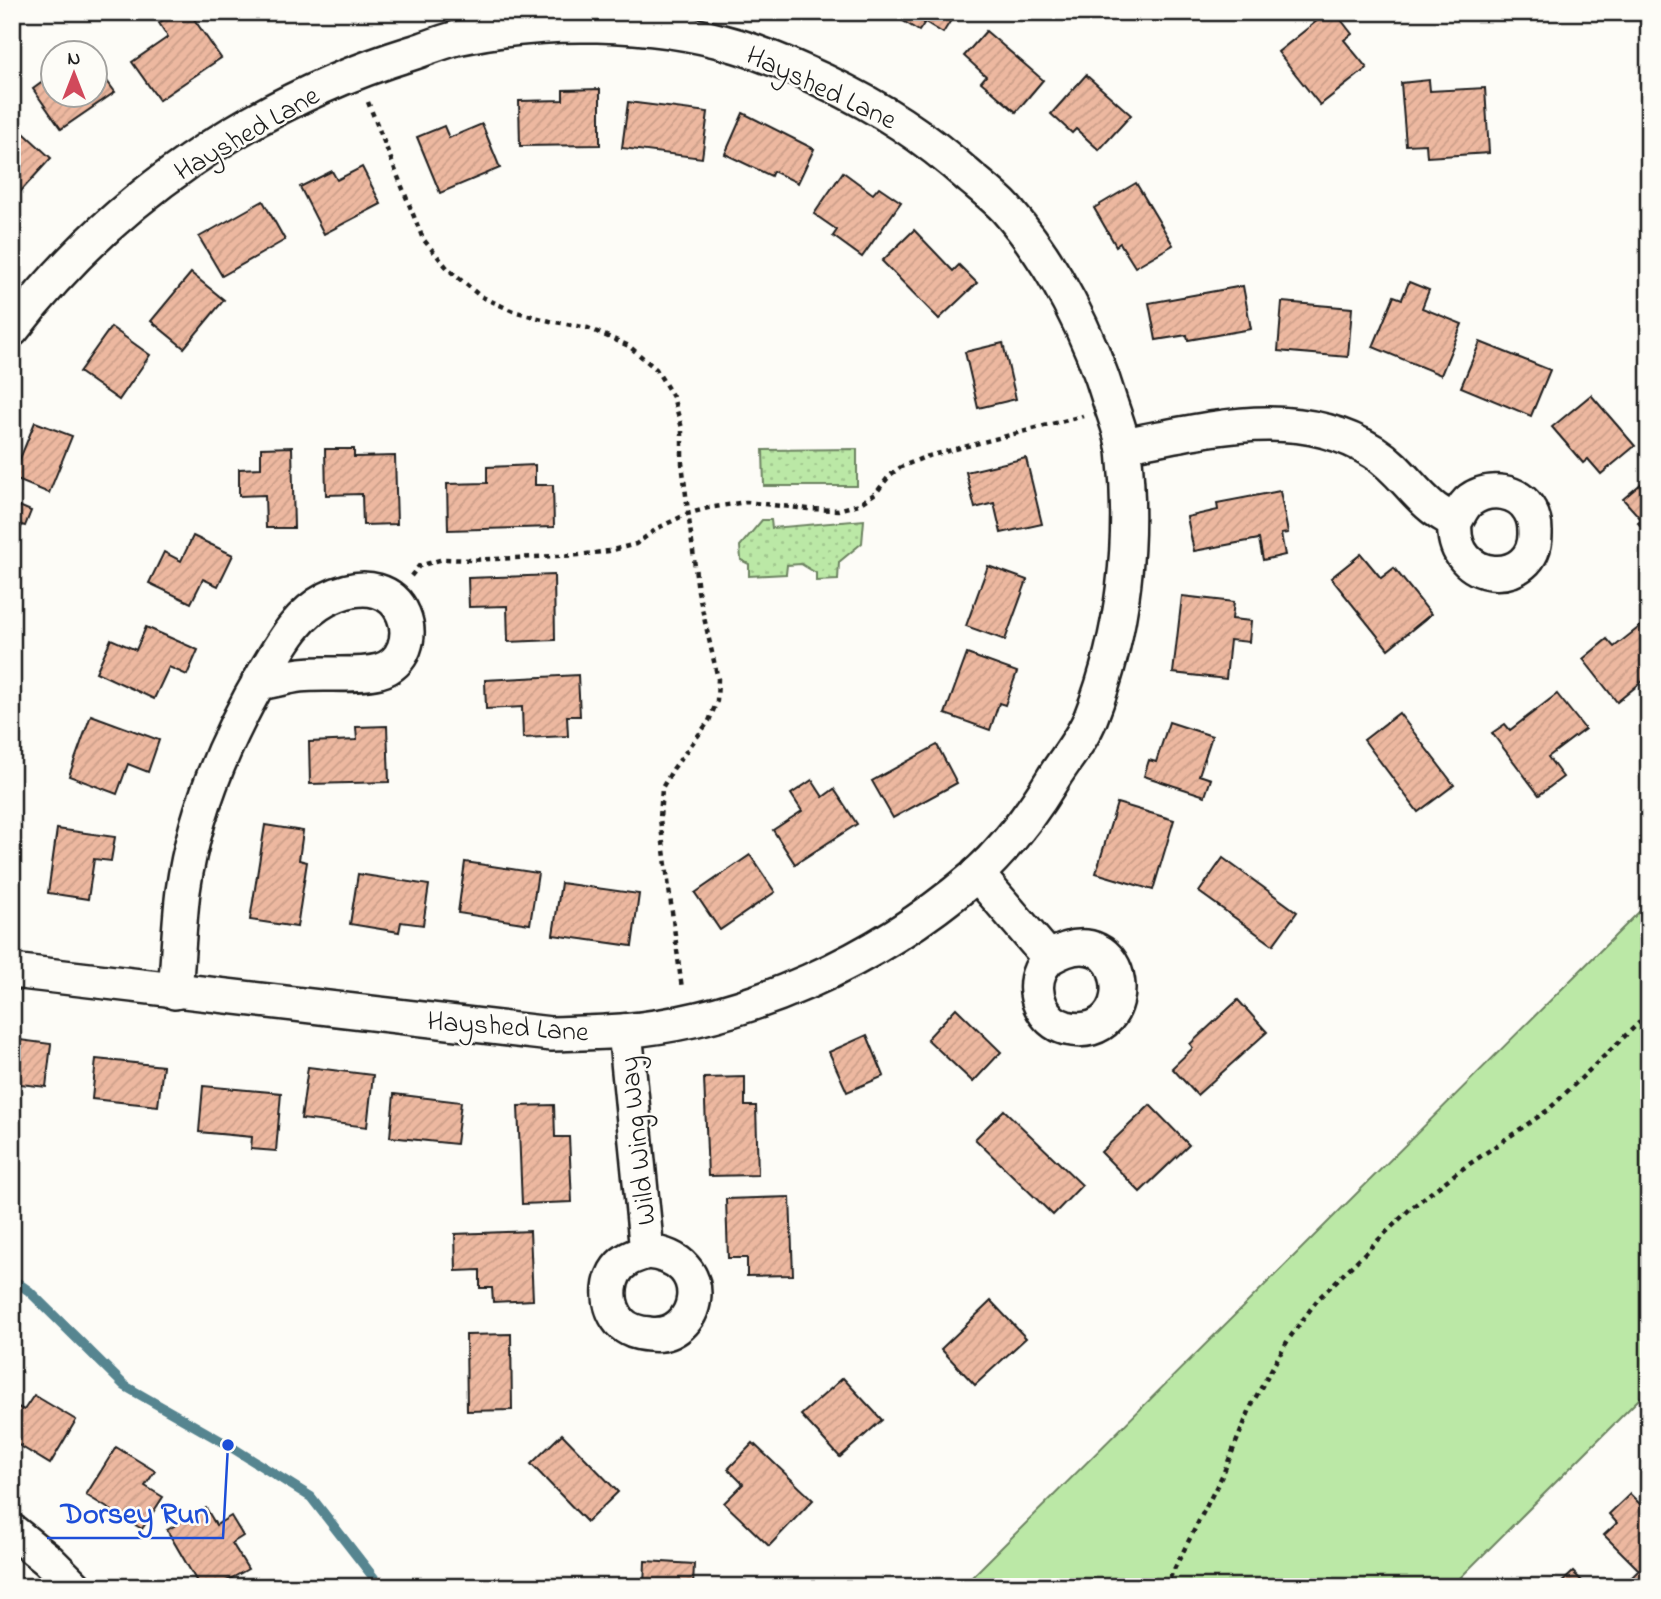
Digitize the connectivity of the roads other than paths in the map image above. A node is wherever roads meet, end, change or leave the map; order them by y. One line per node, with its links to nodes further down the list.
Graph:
1 (12, 330): 2 (street, Hayshed Lane)
2 (1123, 444): 3 (street); 5 (street, Hayshed Lane)
3 (1455, 522)
4 (258, 683): 4 (street); 8 (street)
5 (977, 874): 6 (street); 9 (street, Hayshed Lane)
6 (1049, 958)
7 (12, 971): 8 (street, Hayshed Lane)
8 (175, 992): 9 (street, Hayshed Lane)
9 (625, 1031): 10 (street, Wild Wing Way)
10 (647, 1252)
11 (12, 1531): 12 (street)
12 (75, 1587)

